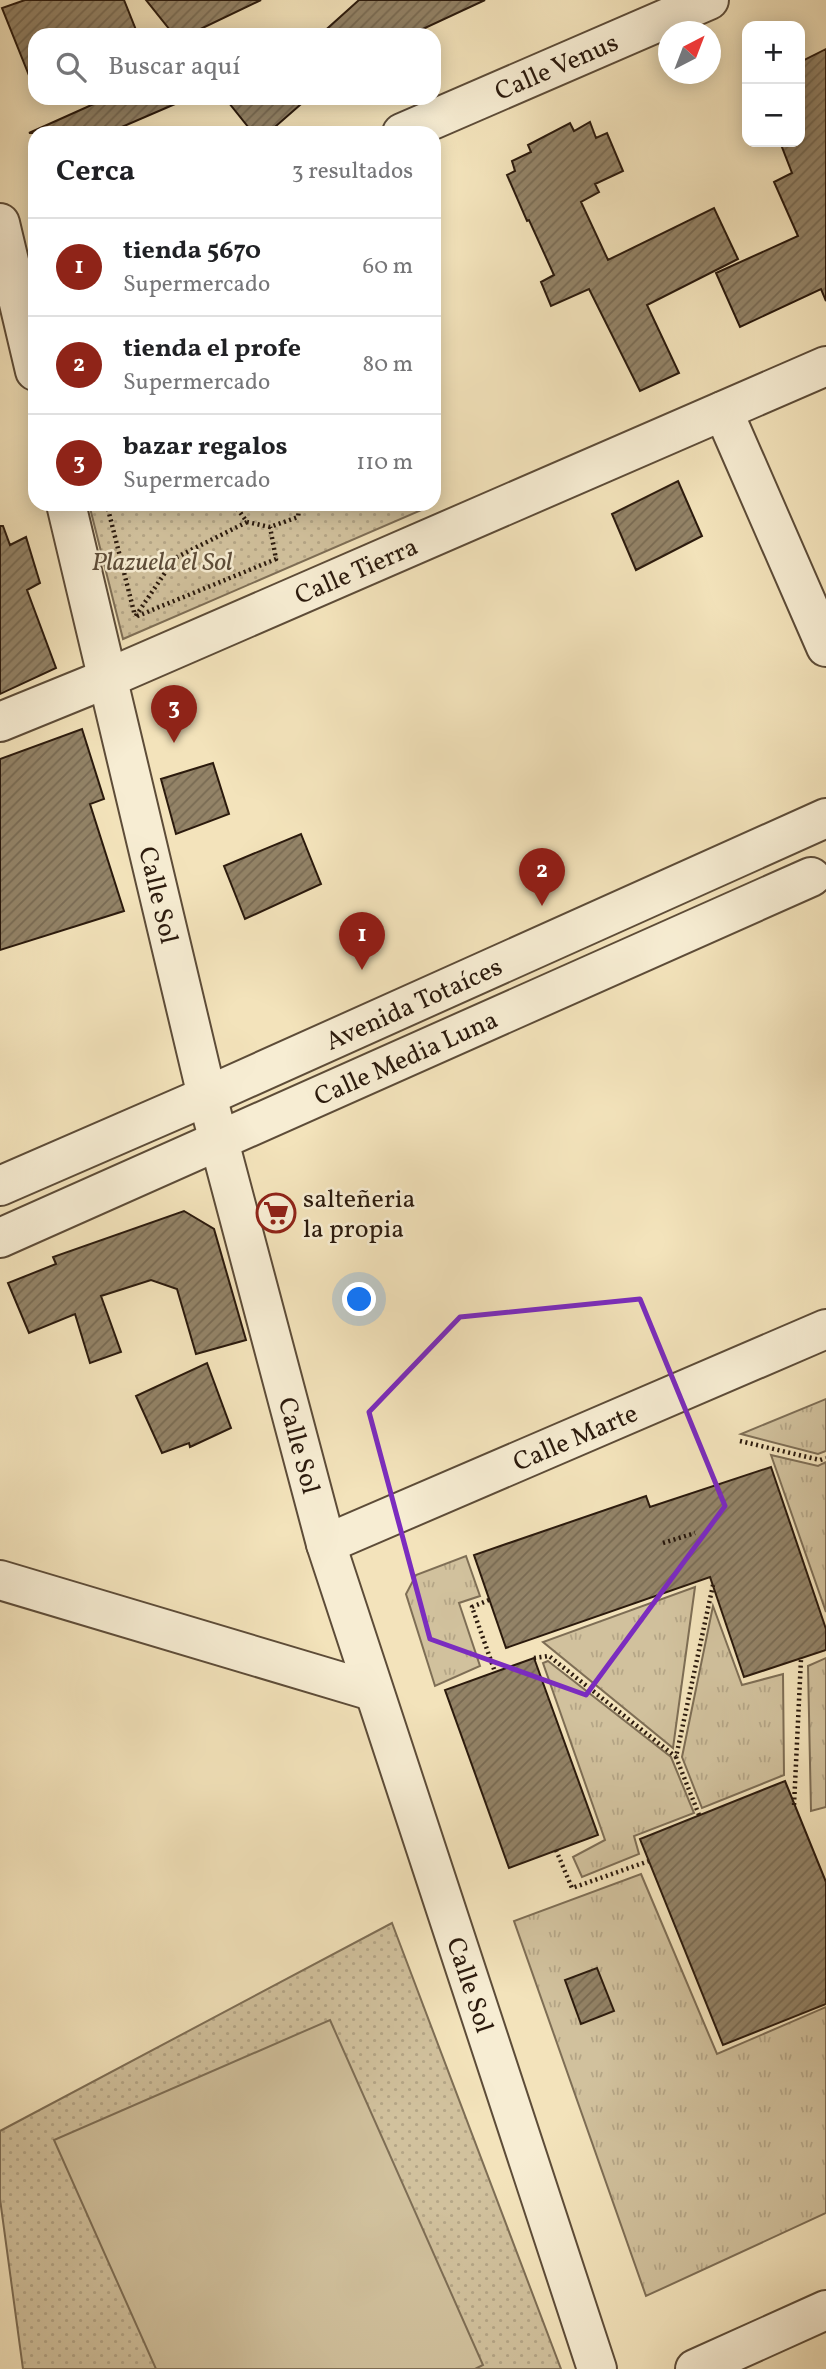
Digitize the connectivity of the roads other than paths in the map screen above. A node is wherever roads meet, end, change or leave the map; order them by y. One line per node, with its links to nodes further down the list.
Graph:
1 (709, 0): 2 (street, Calle Venus)
2 (418, 126)
3 (0, 223): 4 (street)
4 (18, 300): 5 (street)
5 (28, 342)
6 (826, 366): 7 (street, Calle Tierra)
7 (723, 411): 9 (street); 10 (street, Calle Tierra)
8 (68, 511): 10 (street, Calle Sol)
9 (826, 647)
10 (108, 678): 11 (street, Calle Tierra); 15 (street, Calle Sol)
11 (0, 722)
12 (826, 818): 13 (street, Avenida Totaíces)
13 (782, 836): 14 (street); 15 (street, Avenida Totaíces)
14 (819, 886): 16 (street, Calle Media Luna)
15 (207, 1096): 16 (street, Calle Sol); 17 (street, Avenida Totaíces)
16 (219, 1140): 18 (street, Calle Media Luna); 20 (street, Calle Sol)
17 (0, 1186)
18 (0, 1238)
19 (826, 1329): 20 (street, Calle Marte)
20 (326, 1544): 22 (street, Calle Sol)
21 (0, 1580): 22 (street)
22 (372, 1691): 24 (street, Calle Sol)
23 (826, 2310): 25 (street)
24 (597, 2369)
25 (695, 2369)

